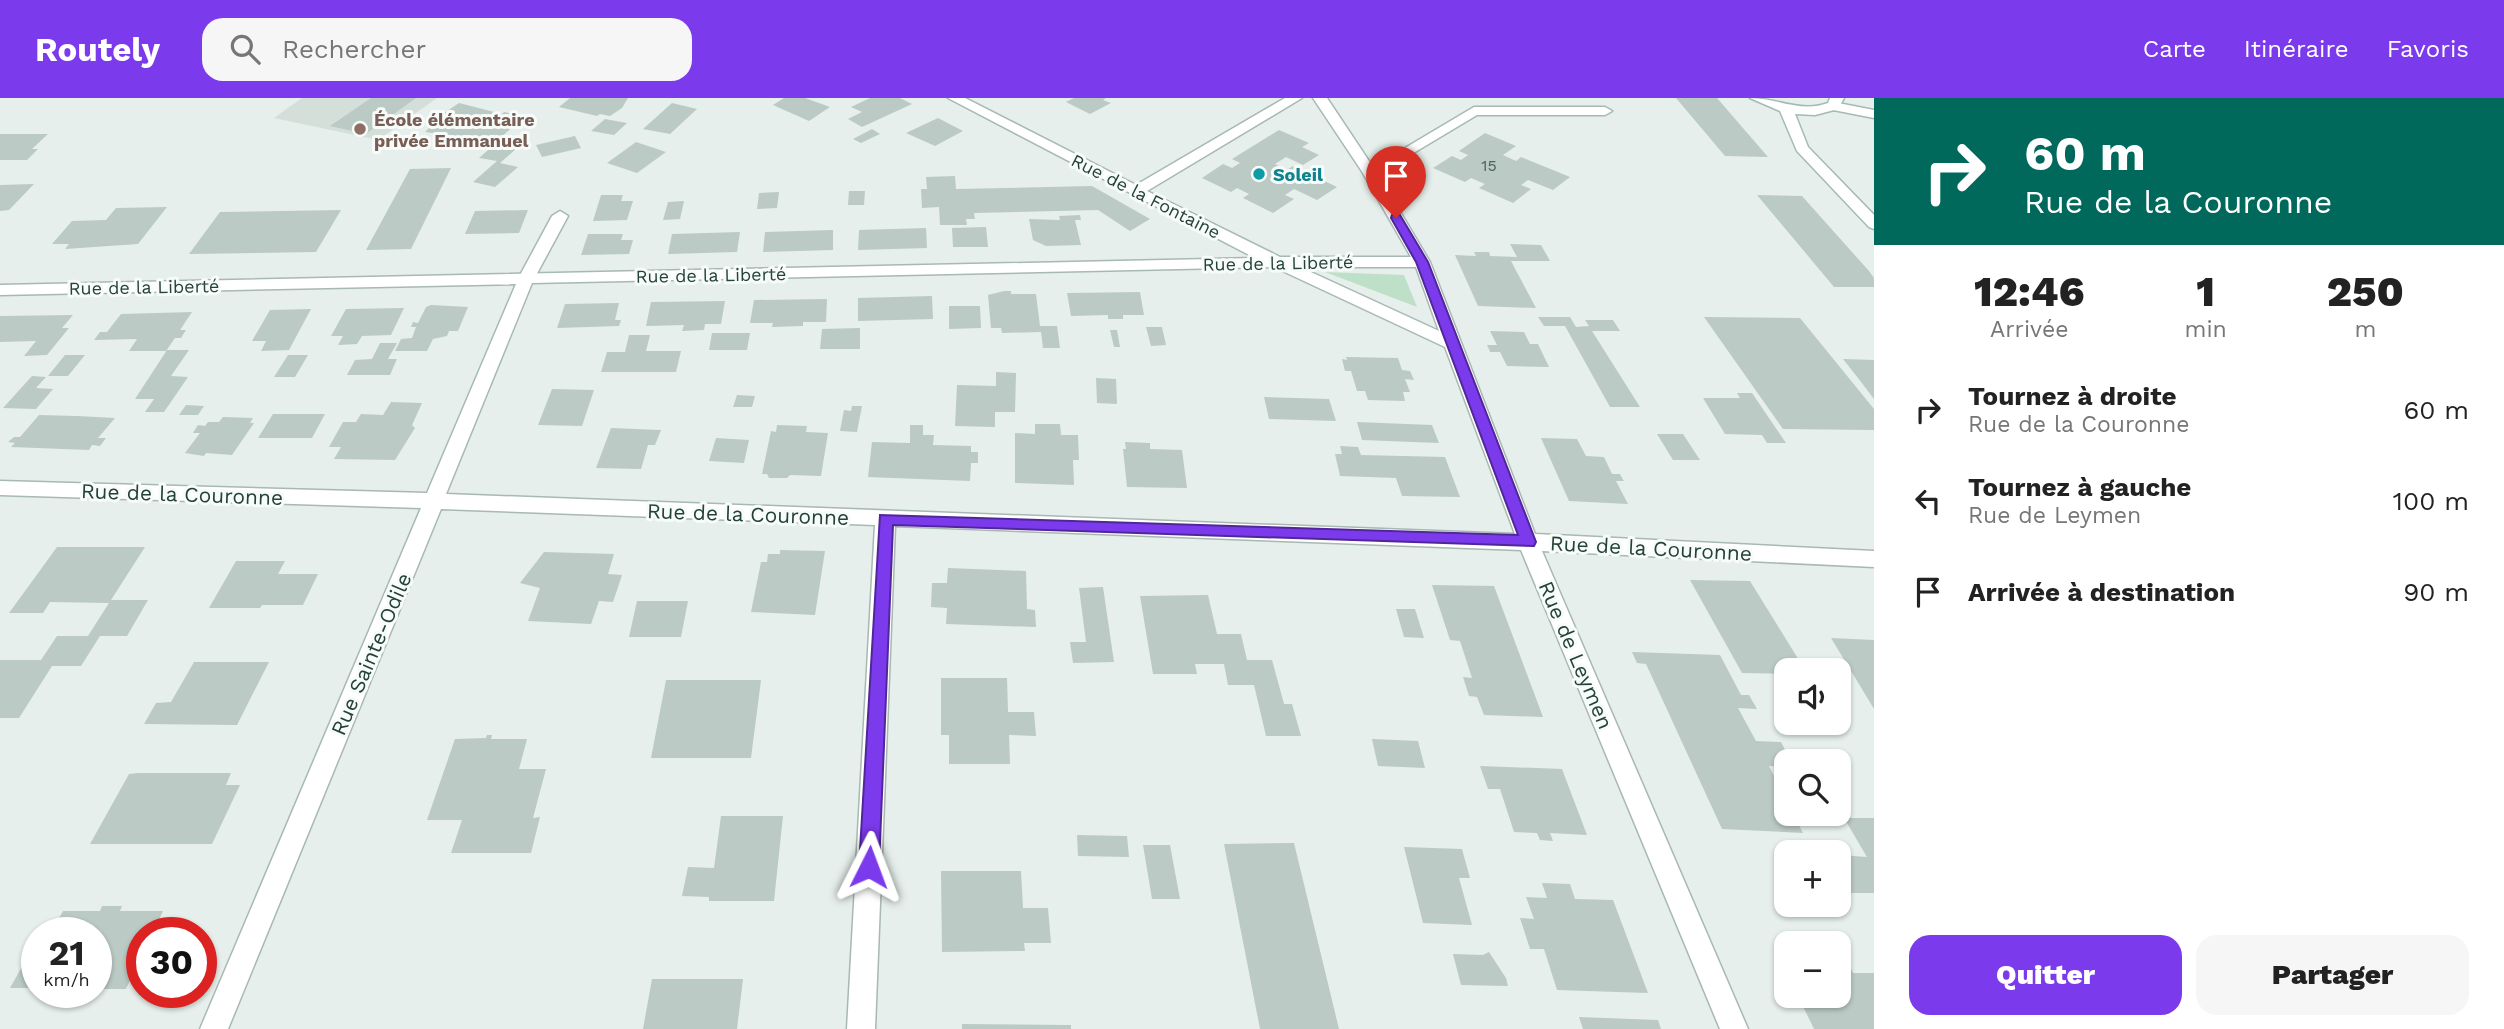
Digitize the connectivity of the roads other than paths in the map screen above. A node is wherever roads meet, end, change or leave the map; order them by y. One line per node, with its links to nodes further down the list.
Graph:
1 (955, 98): 12 (street, Rue de la Fontaine)
2 (1295, 98): 12 (street)
3 (1320, 98): 11 (street, Rue de Leymen)
4 (1757, 98): 8 (street)
5 (1860, 98): 6 (street)
6 (1874, 99)
7 (1835, 102): 8 (street); 10 (street)
8 (1786, 108): 14 (street)
9 (1605, 111): 11 (street)
10 (1874, 114)
11 (1370, 173): 16 (street, Rue de Leymen)
12 (1136, 191): 15 (street, Rue de la Fontaine)
13 (560, 216): 17 (street, Rue Sainte-Odile)
14 (1874, 224)
15 (1279, 262): 16 (street, Rue de la Liberté); 17 (street, Rue de la Liberté); 19 (street, Rue de la Fontaine)
16 (1422, 262): 19 (street, Rue de Leymen)
17 (526, 279): 18 (street, Rue de la Liberté); 21 (street, Rue Sainte-Odile)
18 (0, 290)
19 (1454, 344): 23 (street, Rue de Leymen)
20 (0, 488): 21 (street, Rue de la Couronne)
21 (435, 501): 22 (street, Rue de la Couronne); 25 (street, Rue Sainte-Odile)
22 (885, 519): 23 (street, Rue de la Couronne); 26 (street)
23 (1528, 542): 24 (street, Rue de la Couronne); 27 (street, Rue de Leymen)
24 (1874, 559)
25 (214, 1029)
26 (861, 1029)
27 (1734, 1029)

